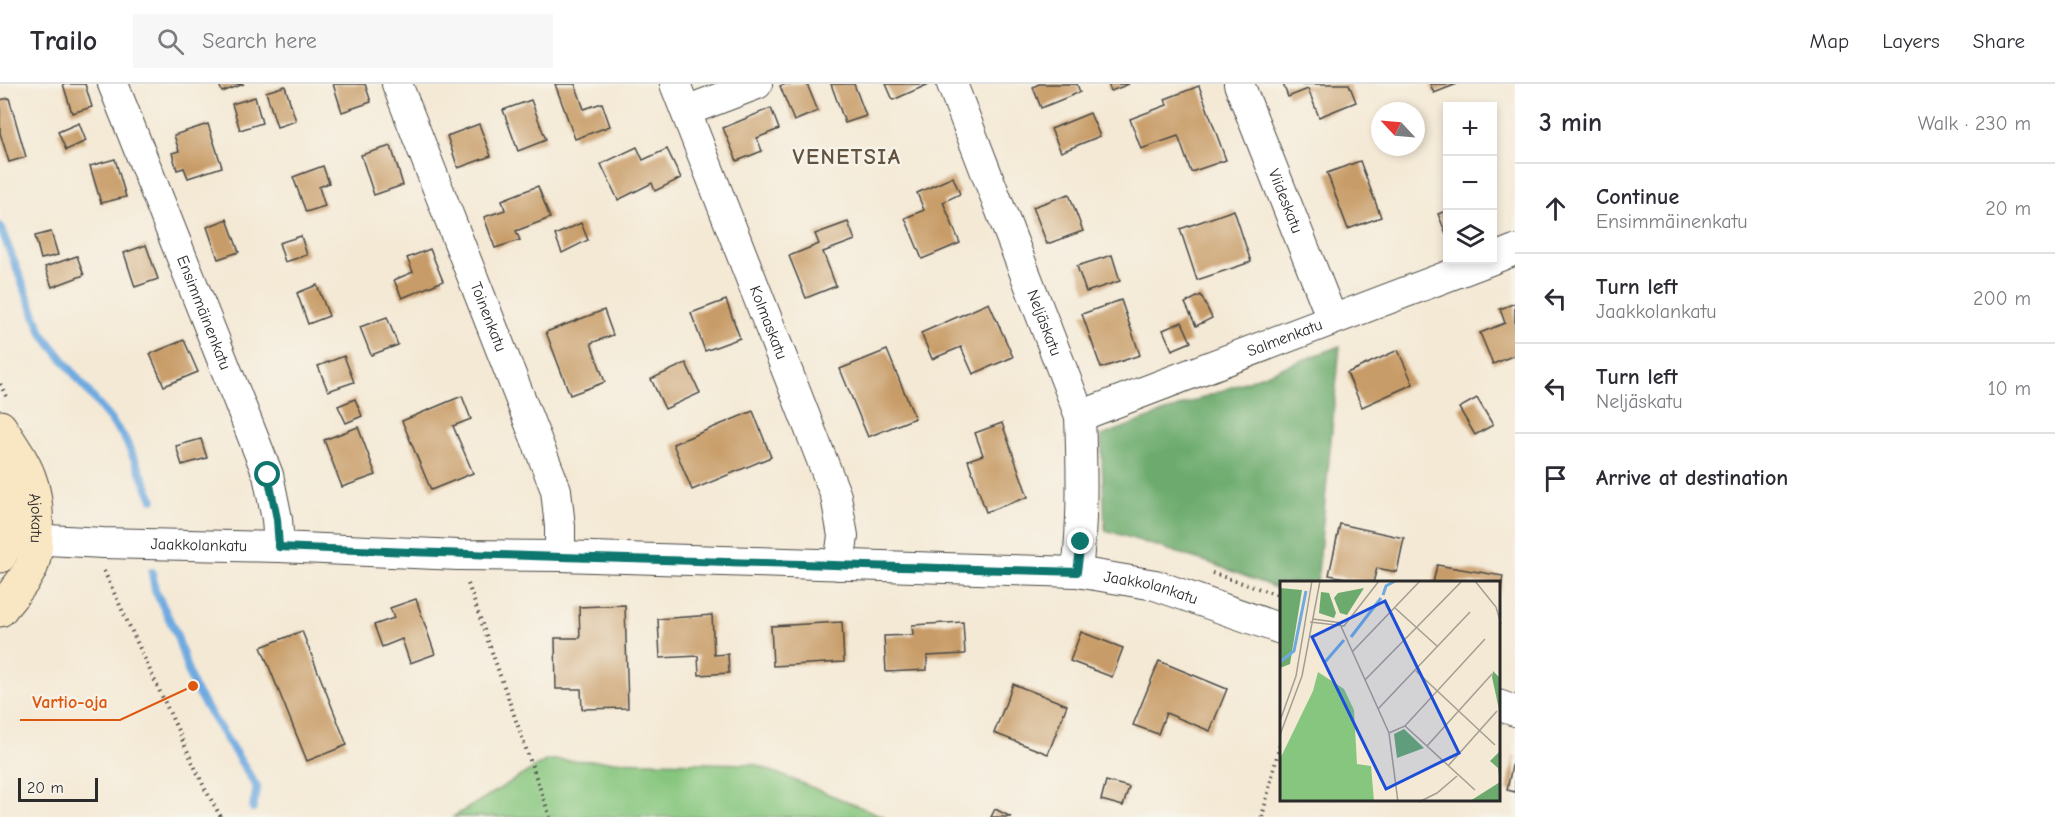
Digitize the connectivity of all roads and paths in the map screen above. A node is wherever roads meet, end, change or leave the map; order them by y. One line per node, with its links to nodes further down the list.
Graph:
1 (113, 84): 16 (street, Ensimmäinenkatu)
2 (397, 84): 18 (street, Toinenkatu)
3 (757, 84): 6 (street)
4 (952, 84): 11 (street, Neljäskatu)
5 (1239, 84): 10 (street, Viideskatu)
6 (681, 97): 19 (street, Kolmaskatu)
7 (1515, 250): 8 (street, Salmenkatu)
8 (1497, 257)
9 (1478, 264): 10 (street, Salmenkatu)
10 (1332, 319): 11 (street, Salmenkatu)
11 (1080, 416): 20 (street, Neljäskatu)
12 (0, 427): 15 (street, Ajokatu)
13 (0, 447): 15 (street, Ajokatu)
14 (90, 543): 15 (street, Jaakkolankatu); 16 (street, Jaakkolankatu); 26 (path)
15 (15, 544): 21 (street, Ajokatu)
16 (279, 547): 17 (street, Jaakkolankatu)
17 (458, 555): 18 (street, Jaakkolankatu); 27 (path)
18 (560, 556): 19 (street, Jaakkolankatu)
19 (839, 565): 20 (street, Jaakkolankatu)
20 (1077, 572): 22 (street, Jaakkolankatu)
21 (0, 610)
22 (1280, 629)
23 (1500, 706): 24 (street)
24 (1515, 711)
25 (1280, 744): 28 (path)
26 (221, 817)
27 (550, 817)
28 (1262, 817)

